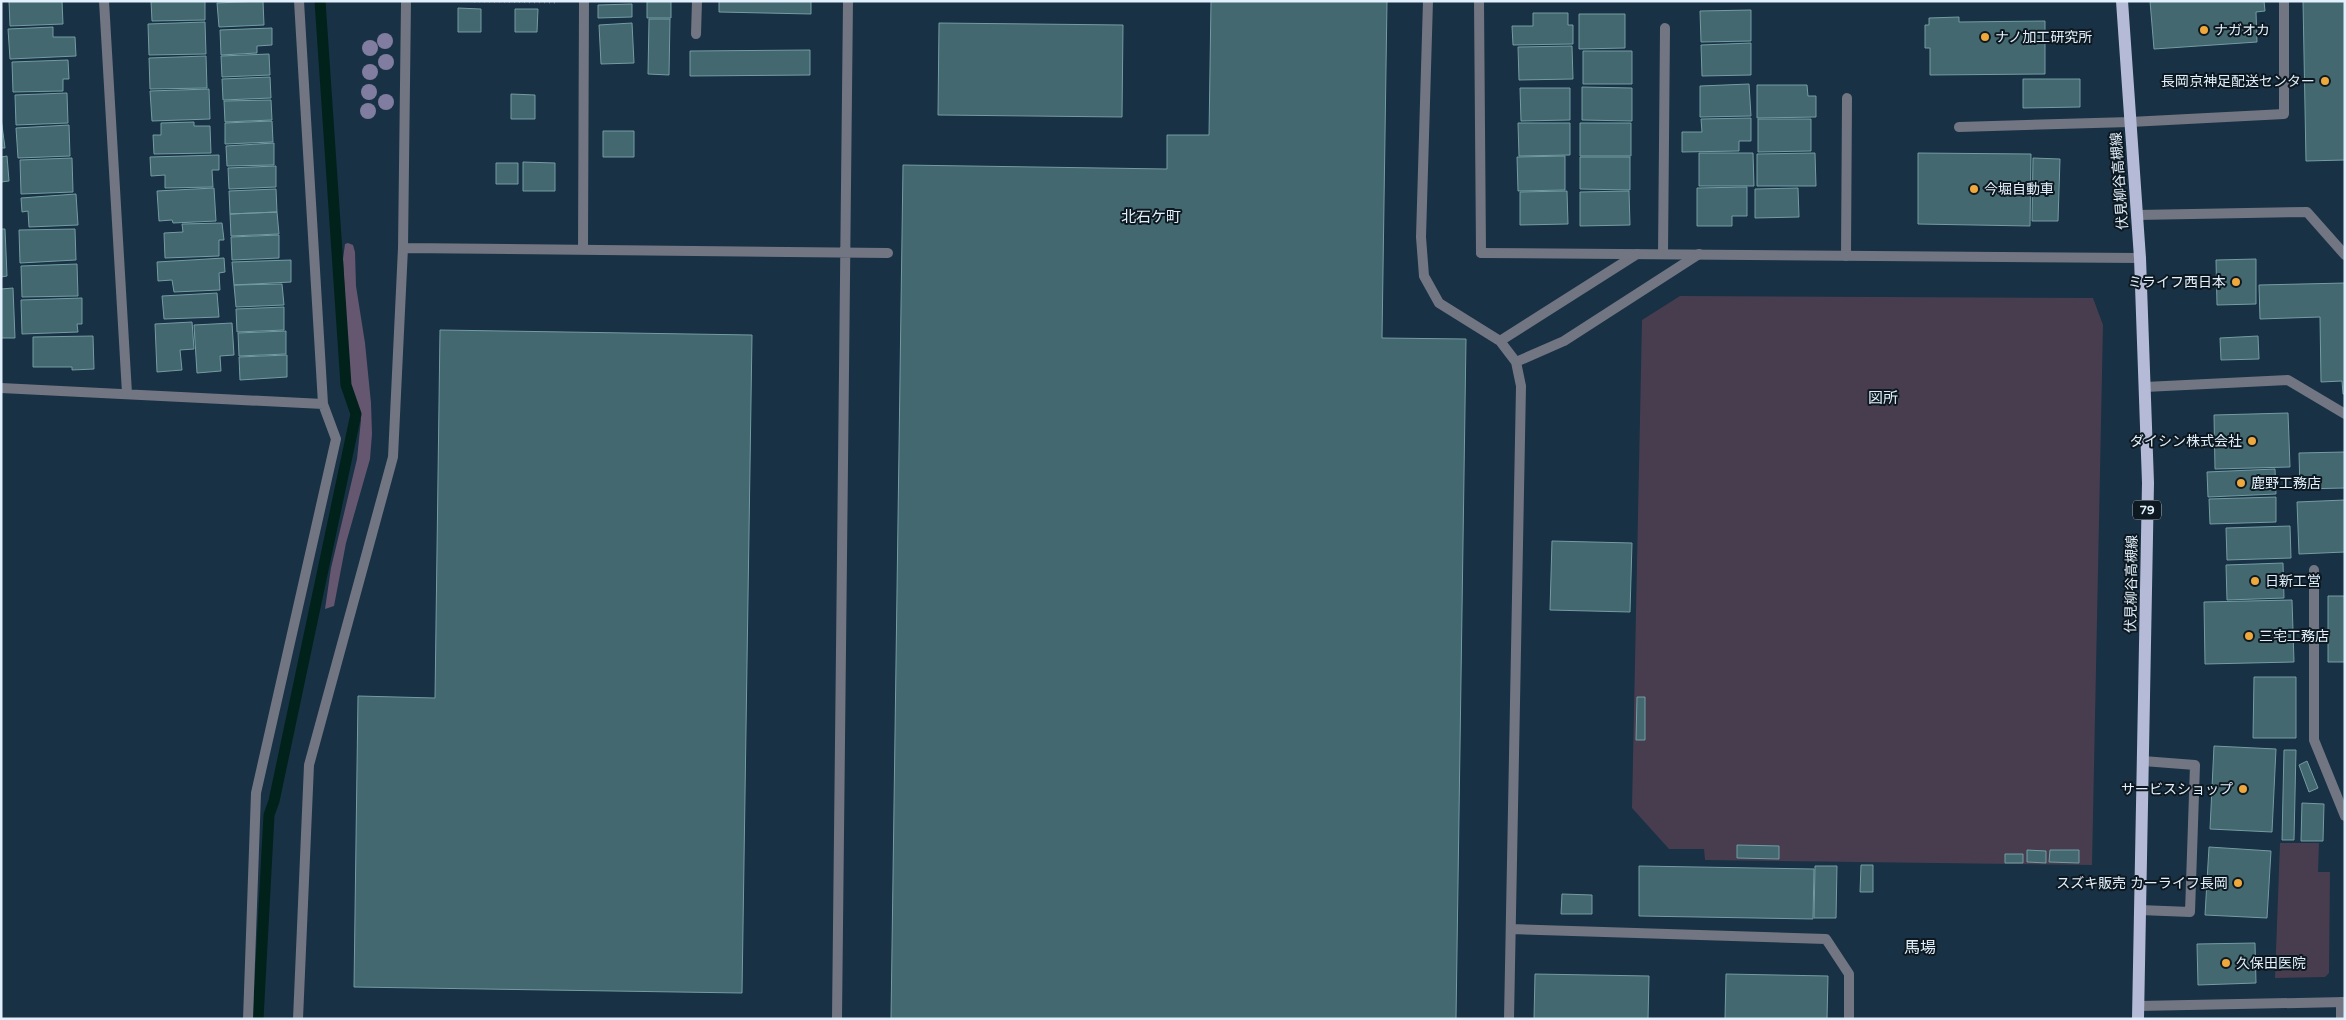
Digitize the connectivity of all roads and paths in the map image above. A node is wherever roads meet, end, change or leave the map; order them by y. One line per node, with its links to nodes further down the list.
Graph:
1 (104, 1): 32 (street)
2 (299, 1): 33 (street)
3 (406, 1): 18 (street)
4 (474, 1): 11 (path)
5 (697, 1): 13 (street)
6 (848, 1): 20 (street)
7 (1428, 1): 28 (street)
8 (1479, 1): 22 (street)
9 (2122, 1): 15 (main road, 伏見柳谷高槻線 / 79)
10 (2284, 1): 15 (street)
11 (584, 2): 19 (street)
12 (1666, 28): 23 (street)
13 (696, 34)
14 (1847, 98): 26 (street)
15 (2130, 122): 16 (street); 17 (main road, 伏見柳谷高槻線 / 79)
16 (1959, 128)
17 (2137, 215): 25 (street); 27 (main road, 伏見柳谷高槻線 / 79)
18 (403, 248): 19 (street); 43 (street)
19 (583, 249): 20 (street)
20 (845, 252): 21 (street); 44 (street)
21 (888, 253)
22 (1637, 254): 23 (street); 28 (street)
23 (1663, 254): 24 (street)
24 (1699, 254): 26 (street); 29 (street)
25 (2345, 255)
26 (1846, 256): 27 (street)
27 (2140, 258): 30 (main road, 伏見柳谷高槻線 / 79)
28 (1500, 341): 29 (street)
29 (1516, 362): 39 (street)
30 (2145, 387): 34 (street); 36 (main road, 伏見柳谷高槻線 / 79)
31 (1, 388): 32 (street)
32 (127, 393): 33 (street)
33 (323, 404): 42 (street)
34 (2345, 414)
35 (2314, 570): 37 (street)
36 (2143, 761): 38 (main road, 伏見柳谷高槻線 / 79); 38 (street)
37 (2345, 816)
38 (2140, 910): 41 (main road, 伏見柳谷高槻線 / 79)
39 (1511, 929): 45 (street); 46 (street)
40 (2343, 1002): 41 (street); 47 (street)
41 (2138, 1012)
42 (248, 1019)
43 (298, 1019)
44 (837, 1019)
45 (1510, 1019)
46 (1849, 1019)
47 (2341, 1019)

